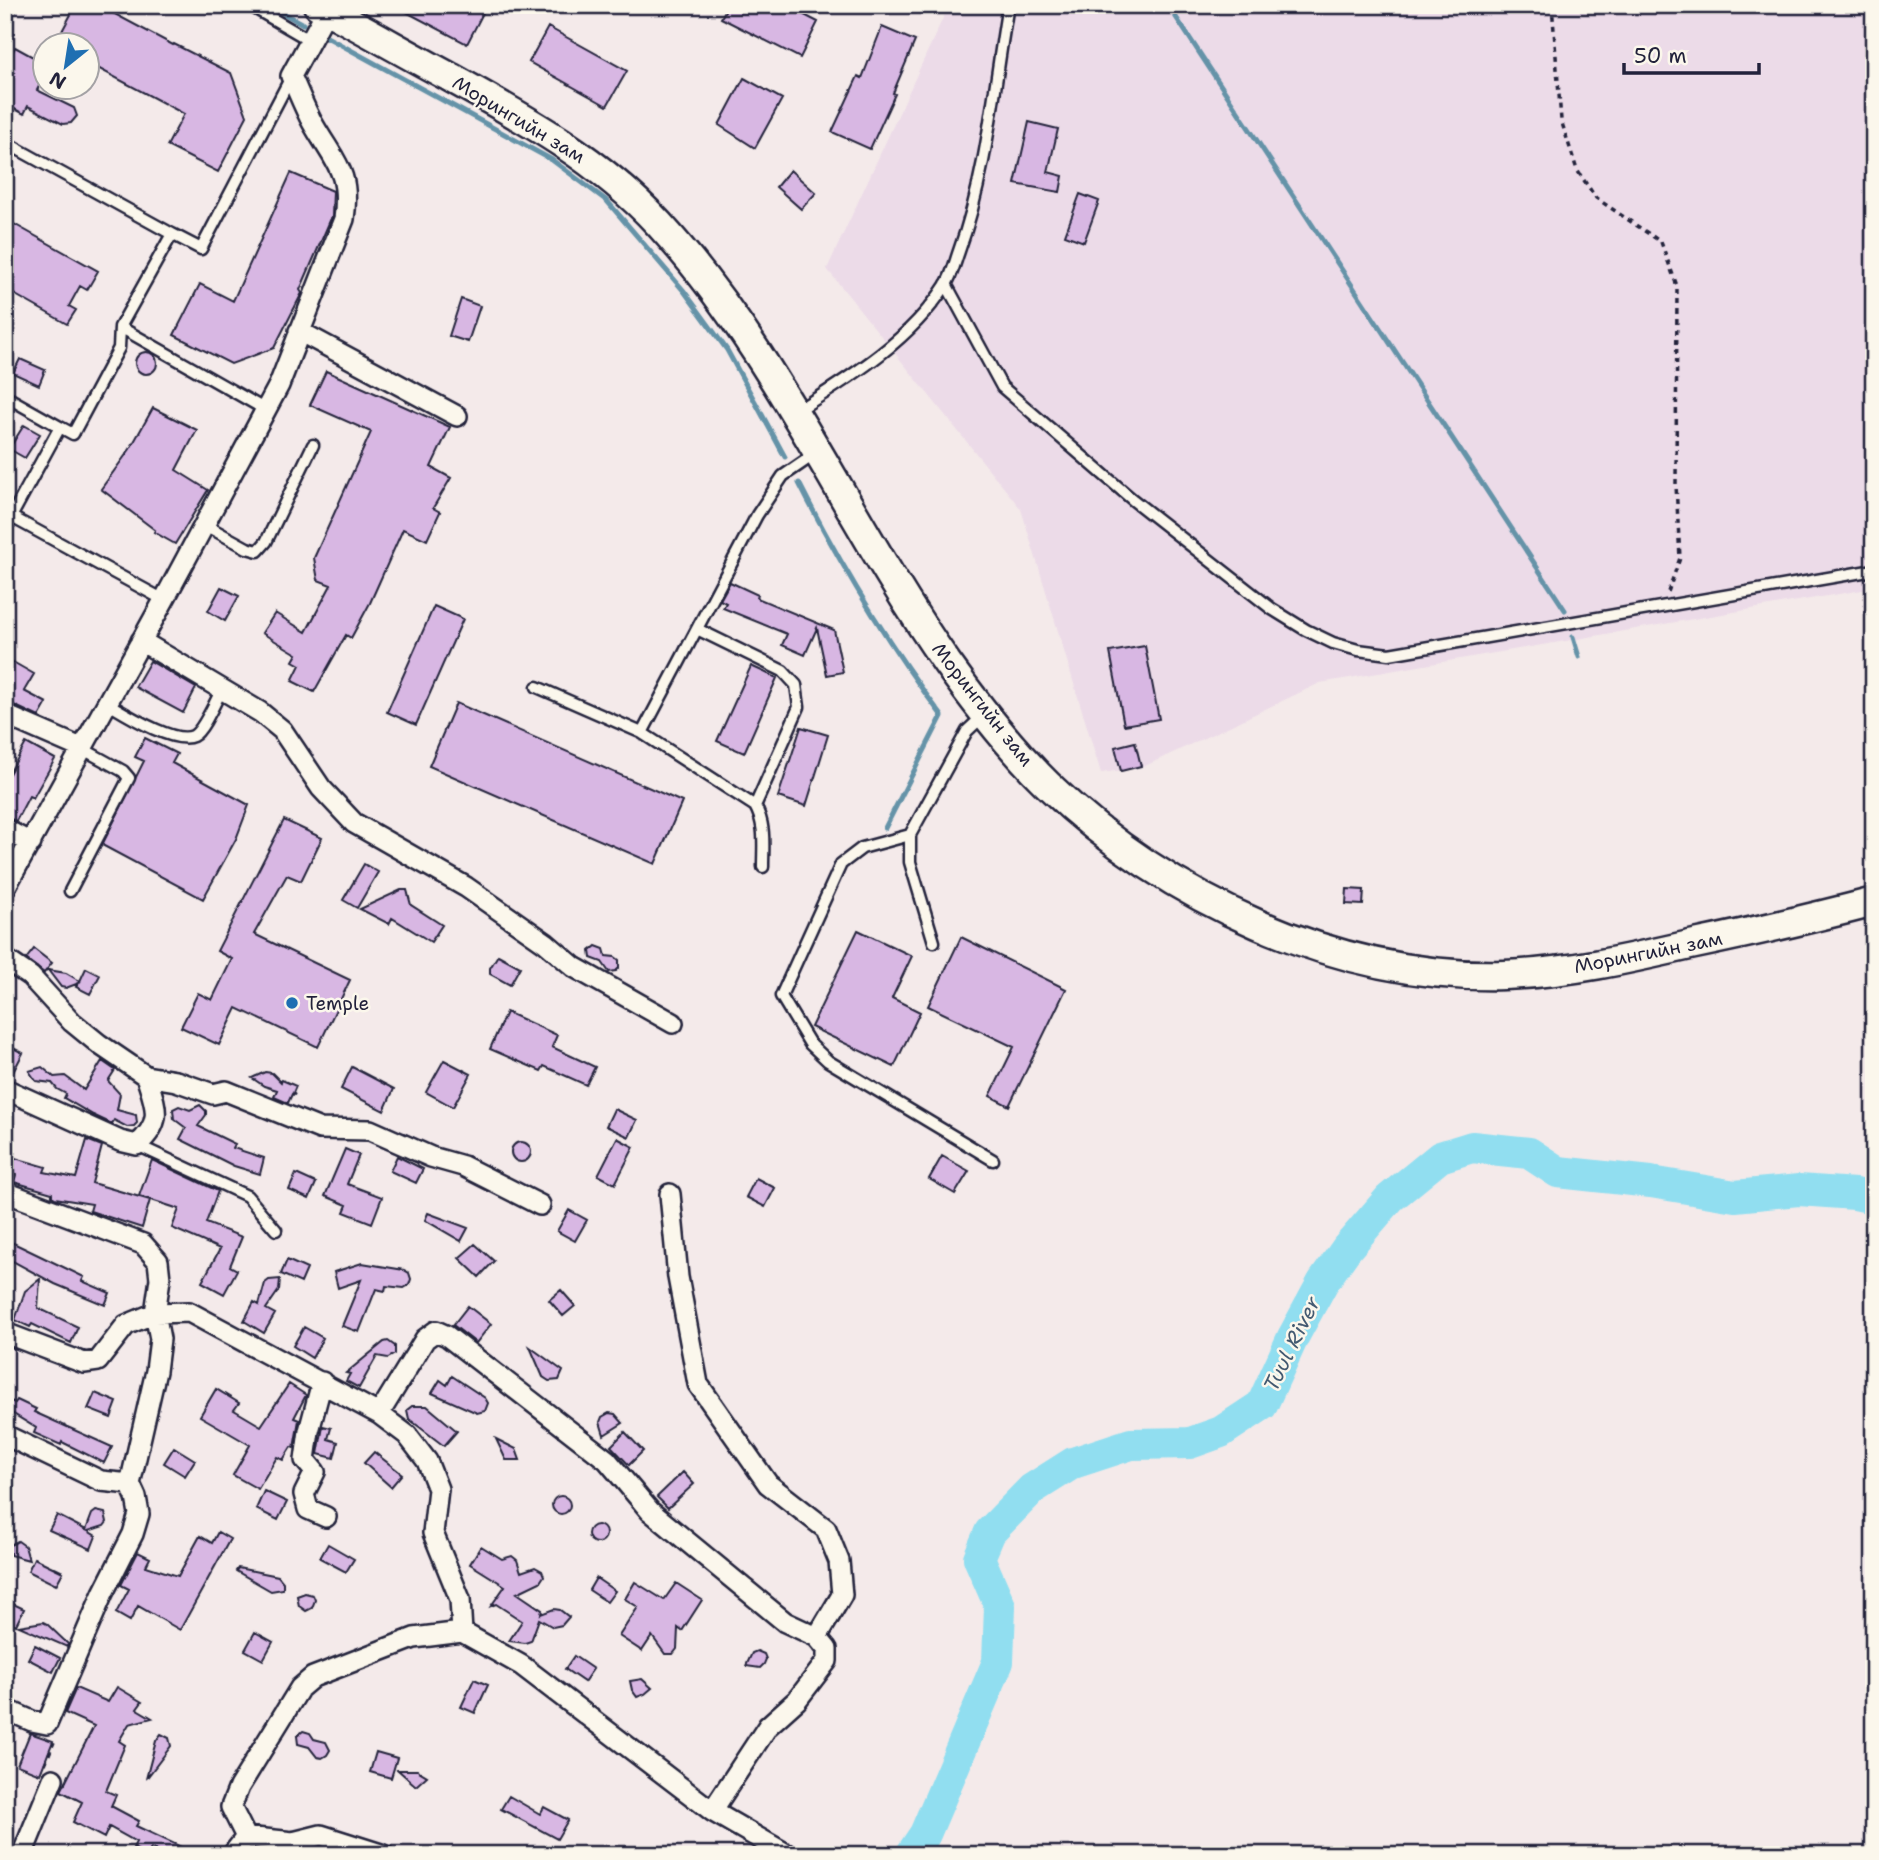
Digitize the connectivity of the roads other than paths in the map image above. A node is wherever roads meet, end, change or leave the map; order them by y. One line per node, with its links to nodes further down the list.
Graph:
1 (249, 5): 4 (lane)
2 (1008, 5): 8 (lane)
3 (322, 8): 4 (street); 13 (main road, Морингийн зам)
4 (311, 41): 5 (street)
5 (291, 76): 7 (lane); 10 (street)
6 (5, 142): 7 (lane)
7 (172, 234): 9 (lane)
8 (946, 284): 13 (lane); 20 (lane)
9 (120, 327): 12 (lane); 15 (lane)
10 (299, 331): 12 (street); 14 (street)
11 (5, 396): 15 (lane)
12 (266, 410): 19 (street)
13 (795, 412): 17 (main road, Морингийн зам)
14 (457, 416)
15 (60, 427): 18 (lane)
16 (313, 445): 19 (lane)
17 (818, 452): 22 (lane); 27 (main road, Морингийн зам)
18 (8, 515): 21 (lane)
19 (205, 525): 21 (street)
20 (1874, 570)
21 (164, 600): 23 (street)
22 (696, 629): 29 (lane); 31 (lane)
23 (141, 641): 25 (street); 26 (street)
24 (537, 687): 29 (lane)
25 (222, 689): 26 (lane); 41 (street)
26 (107, 704): 30 (street)
27 (986, 713): 33 (lane); 38 (main road, Морингийн зам)
28 (5, 715): 30 (street)
29 (642, 733): 31 (lane)
30 (83, 749): 34 (street); 37 (lane)
31 (755, 806): 35 (lane)
32 (5, 829): 34 (street)
33 (910, 835): 39 (lane); 45 (lane)
34 (32, 843): 36 (street)
35 (763, 867)
36 (5, 888)
37 (70, 891)
38 (1874, 902)
39 (934, 942)
40 (5, 959): 42 (street)
41 (673, 1023)
42 (146, 1076): 44 (street); 48 (street)
43 (5, 1089): 44 (street)
44 (137, 1145): 49 (lane)
45 (993, 1160)
46 (5, 1192): 50 (street)
47 (670, 1194): 58 (street)
48 (540, 1205)
49 (276, 1230)
50 (155, 1313): 51 (street); 52 (street); 55 (street)
51 (5, 1333)
52 (322, 1382): 53 (street); 56 (street)
53 (379, 1415): 57 (street); 58 (street)
54 (5, 1435): 55 (street)
55 (130, 1484): 59 (street)
56 (326, 1517)
57 (462, 1632): 61 (street); 62 (street)
58 (817, 1636): 61 (street)
59 (5, 1709)
60 (53, 1779): 63 (street)
61 (712, 1811): 66 (street)
62 (246, 1837): 64 (street); 65 (street)
63 (22, 1855)
64 (232, 1855)
65 (384, 1855)
66 (788, 1855)

